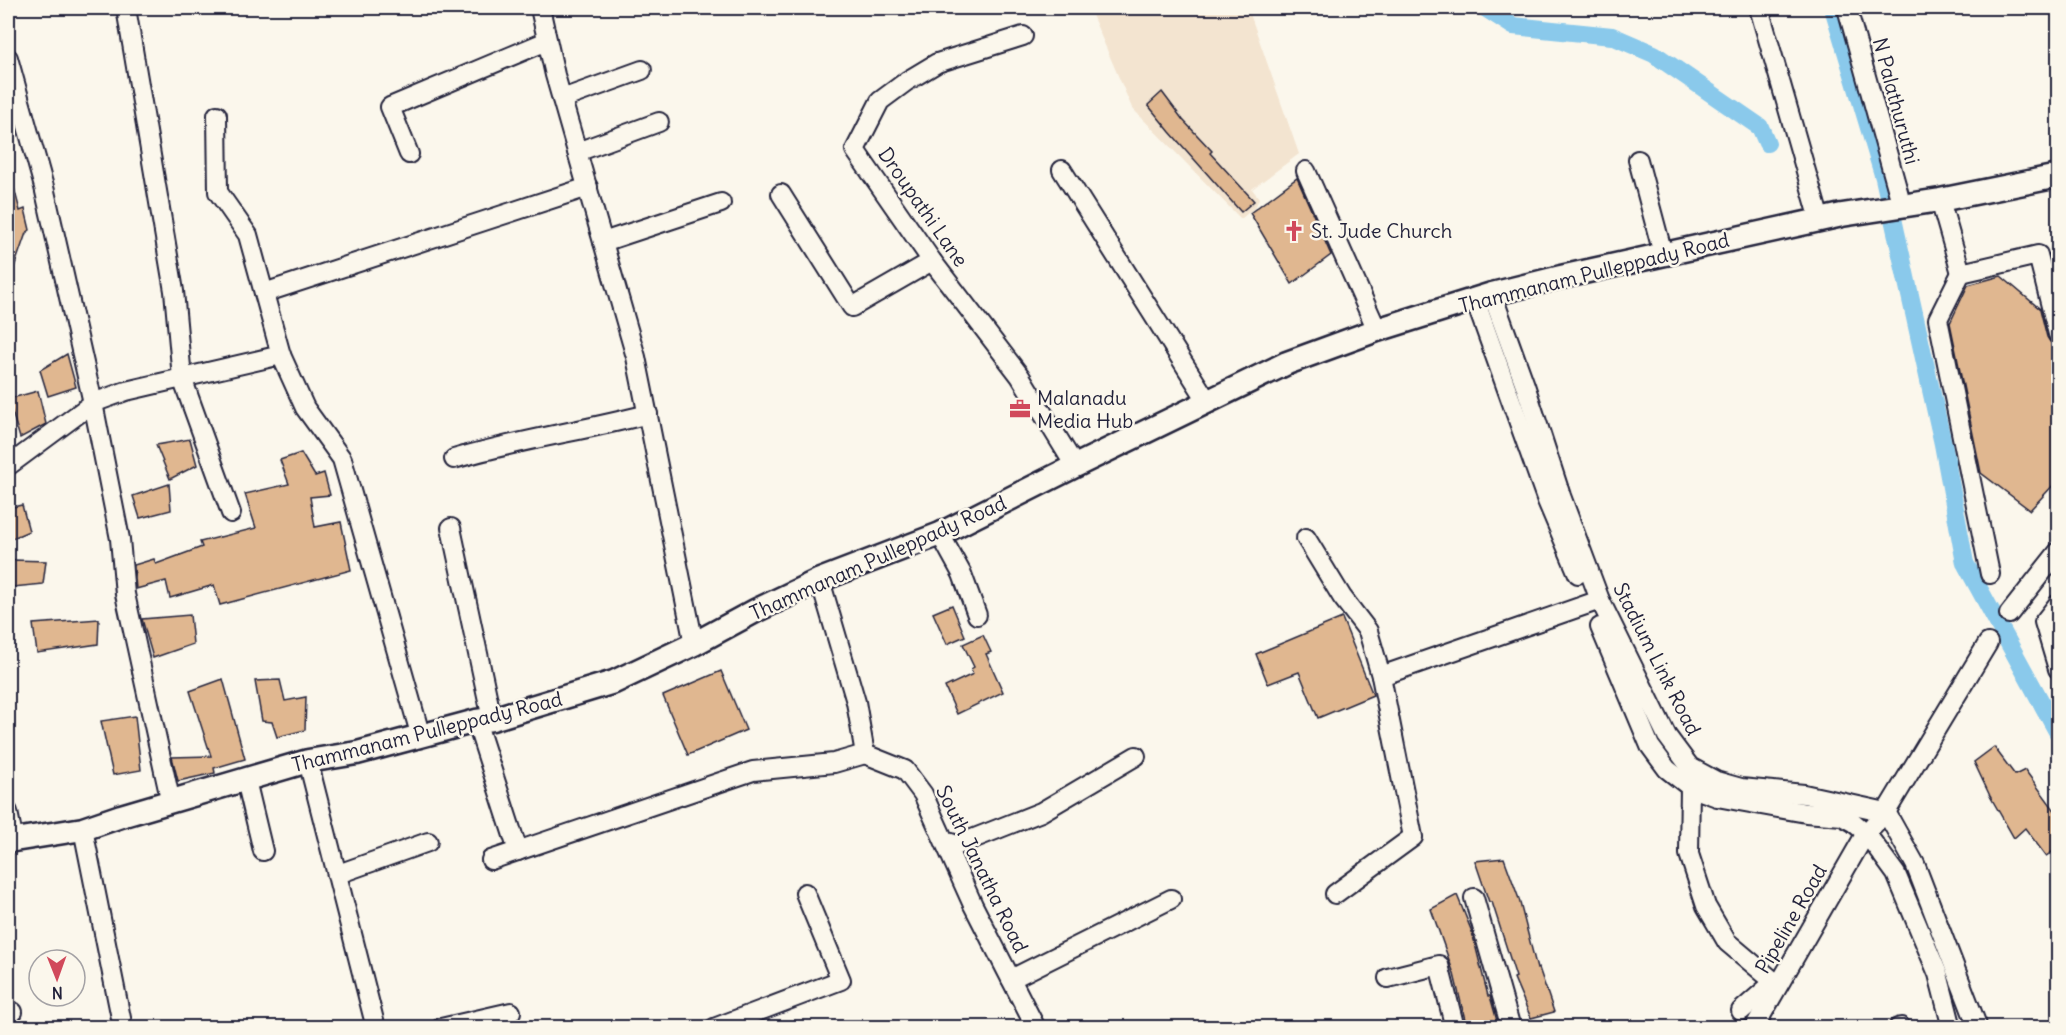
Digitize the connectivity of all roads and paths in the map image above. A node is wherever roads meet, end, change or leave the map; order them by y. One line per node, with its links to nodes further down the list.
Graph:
1 (126, 8): 33 (street)
2 (540, 8): 6 (street)
3 (1759, 8): 23 (street)
4 (1847, 8): 22 (street, N Palathuruthi)
5 (1023, 36): 26 (street, Droupathi Lane)
6 (548, 41): 9 (street); 13 (street)
7 (9, 66): 35 (street)
8 (642, 69): 9 (street)
9 (562, 99): 12 (street)
10 (217, 115): 28 (street)
11 (659, 122): 12 (street)
12 (577, 152): 18 (street)
13 (410, 154)
14 (1638, 160): 25 (street)
15 (1062, 170): 34 (street)
16 (1306, 171): 30 (street)
17 (2058, 176): 20 (main road, Thammanam Pulleppady Road)
18 (588, 187): 24 (street); 28 (street)
19 (781, 194): 26 (street)
20 (1935, 201): 22 (main road, Thammanam Pulleppady Road); 23 (main road, Thammanam Pulleppady Road); 27 (street)
21 (721, 203): 24 (street)
22 (1902, 206): 23 (main road, Thammanam Pulleppady Road)
23 (1831, 217): 25 (main road, Thammanam Pulleppady Road)
24 (603, 242): 36 (street)
25 (1663, 254): 29 (main road, Thammanam Pulleppady Road)
26 (932, 261): 39 (street, Droupathi Lane)
27 (1961, 273): 31 (street); 45 (street)
28 (264, 292): 32 (street)
29 (1484, 297): 30 (main road, Thammanam Pulleppady Road); 47 (street, Stadium Link Road)
30 (1377, 330): 34 (main road, Thammanam Pulleppady Road)
31 (2058, 334)
32 (281, 355): 33 (street); 56 (street)
33 (182, 378): 35 (street); 40 (street)
34 (1208, 402): 39 (main road, Thammanam Pulleppady Road)
35 (93, 403): 38 (street); 62 (street)
36 (648, 414): 37 (street); 52 (street)
37 (454, 459)
38 (8, 466)
39 (1075, 466): 42 (main road, Thammanam Pulleppady Road)
40 (231, 513)
41 (451, 528): 55 (street)
42 (940, 534): 46 (main road, Thammanam Pulleppady Road); 50 (street)
43 (1306, 538): 54 (street)
44 (2058, 552): 49 (street)
45 (1990, 574)
46 (820, 580): 52 (main road, Thammanam Pulleppady Road); 57 (street)
47 (1595, 602): 54 (street); 61 (street, Stadium Link Road); 64 (street, Stadium Link Road)
48 (2058, 604): 53 (street)
49 (2009, 614)
50 (977, 615)
51 (1988, 643): 64 (street)
52 (694, 644): 55 (main road, Thammanam Pulleppady Road)
53 (2058, 669)
54 (1381, 676): 75 (street)
55 (484, 720): 56 (main road, Thammanam Pulleppady Road); 71 (street)
56 (422, 737): 59 (main road, Thammanam Pulleppady Road)
57 (865, 754): 68 (street, South Janatha Road); 71 (street)
58 (1136, 756): 68 (street)
59 (308, 761): 60 (main road, Thammanam Pulleppady Road); 73 (street)
60 (246, 780): 62 (main road, Thammanam Pulleppady Road); 70 (street)
61 (1690, 787): 66 (street, Stadium Link Road); 80 (street)
62 (171, 803): 65 (main road, Thammanam Pulleppady Road)
63 (8, 812): 67 (street)
64 (1886, 812): 66 (street, Pipeline Road); 93 (street)
65 (83, 830): 67 (main road, Thammanam Pulleppady Road); 84 (street)
66 (1866, 833): 80 (street, Pipeline Road); 92 (street, Stadium Link Road)
67 (11, 841)
68 (945, 841): 79 (street, South Janatha Road)
69 (428, 842): 73 (street)
70 (262, 851)
71 (518, 851): 72 (street)
72 (491, 860)
73 (338, 874): 85 (street)
74 (805, 893): 87 (street)
75 (1335, 894)
76 (1474, 898): 90 (street)
77 (1171, 899): 79 (street)
78 (1388, 978): 89 (street)
79 (1011, 979): 88 (street, South Janatha Road)
80 (1776, 984): 81 (street); 91 (street, Pipeline Road)
81 (1742, 1011)
82 (511, 1012): 83 (street)
83 (465, 1024): 86 (street)
84 (123, 1028)
85 (376, 1028)
86 (441, 1028)
87 (714, 1028)
88 (1036, 1028)
89 (1455, 1028)
90 (1511, 1028)
91 (1754, 1028)
92 (1952, 1028)
93 (1978, 1028)

